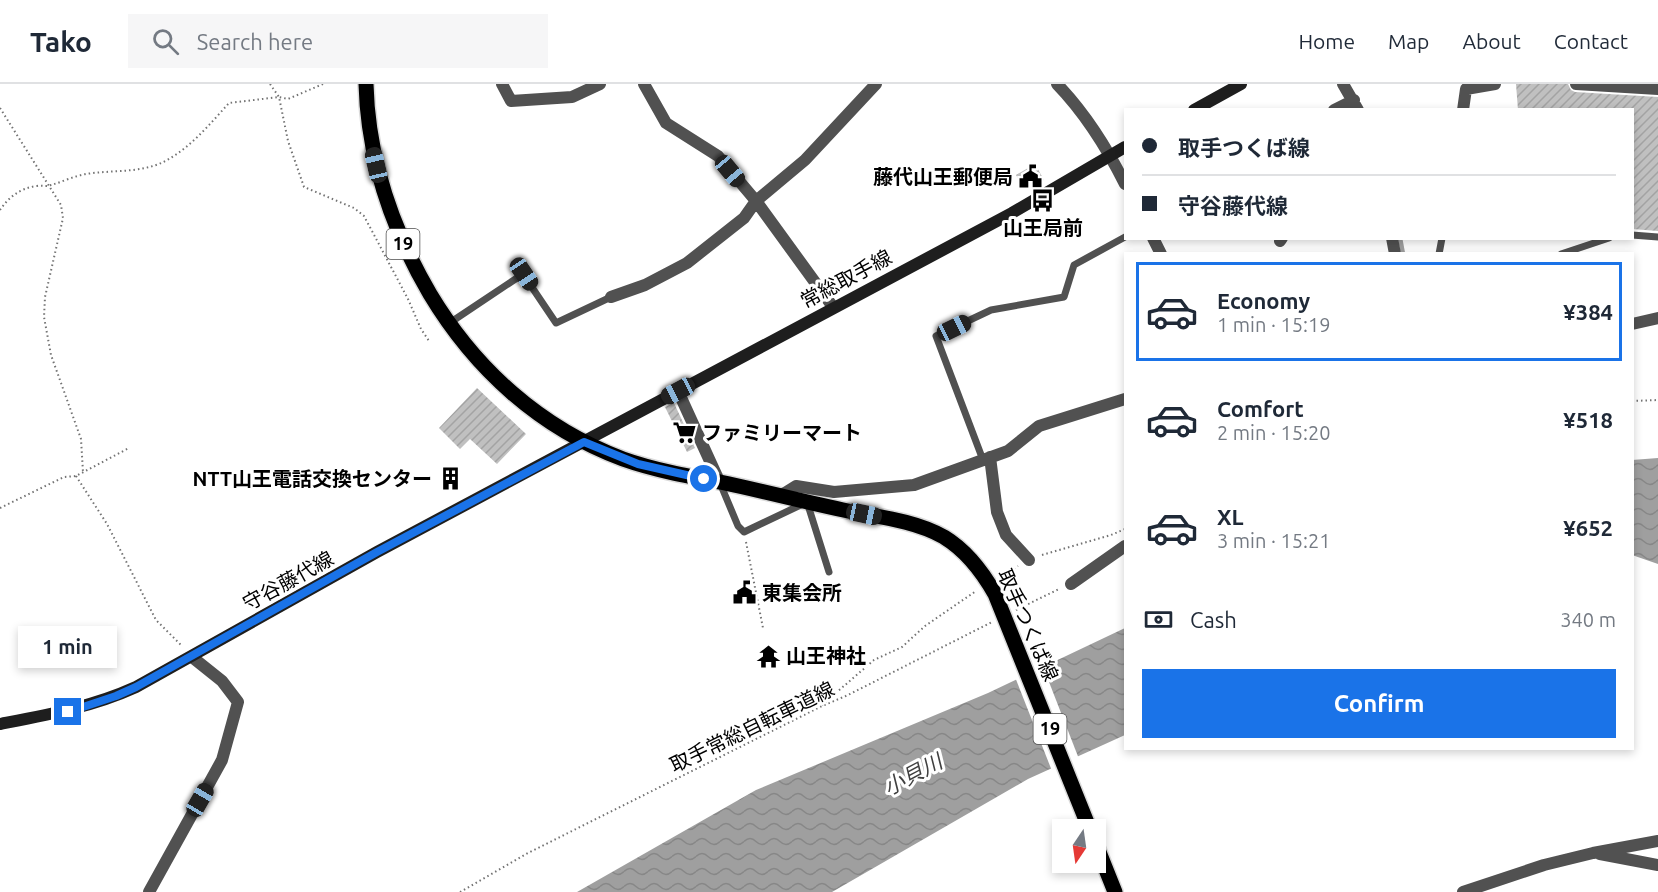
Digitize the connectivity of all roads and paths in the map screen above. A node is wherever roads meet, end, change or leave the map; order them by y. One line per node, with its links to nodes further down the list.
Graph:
1 (270, 84): 14 (path)
2 (323, 84): 14 (path)
3 (366, 84): 33 (main road, 取手つくば線 / 19)
4 (502, 84): 5 (street)
5 (600, 84)
6 (644, 84): 23 (street)
7 (876, 84): 23 (street)
8 (1057, 84): 20 (street)
9 (1241, 84): 17 (main road)
10 (1343, 84): 15 (street)
11 (1495, 84): 18 (street)
12 (1576, 84): 13 (street)
13 (1658, 89)
14 (279, 97): 22 (path); 35 (path)
15 (1356, 105)
16 (0, 108): 22 (path)
17 (1198, 108)
18 (1463, 108)
19 (1124, 148): 20 (main road, 常総取手線)
20 (1110, 155): 21 (street); 31 (main road, 常総取手線)
21 (1124, 182)
22 (48, 186): 24 (path); 43 (path)
23 (756, 201): 30 (street); 31 (street)
24 (0, 210)
25 (1634, 235): 26 (lane)
26 (1658, 237)
27 (1124, 238): 42 (lane)
28 (1603, 240): 29 (lane)
29 (1567, 252)
30 (611, 297): 33 (lane)
31 (833, 307): 36 (main road, 常総取手線)
32 (1658, 318): 34 (street)
33 (448, 324): 40 (main road, 取手つくば線 / 19)
34 (1634, 324)
35 (429, 341)
36 (678, 391): 40 (main road, 常総取手線); 45 (street)
37 (1124, 399): 42 (street)
38 (1658, 400): 39 (path)
39 (1634, 402)
40 (584, 442): 45 (main road, 取手つくば線 / 19); 59 (main road, 守谷藤代線)
41 (129, 448): 43 (path)
42 (987, 459): 46 (street); 52 (street)
43 (83, 472): 44 (path)
44 (76, 476): 48 (path); 59 (path)
45 (720, 483): 46 (main road, 取手つくば線 / 19); 50 (lane)
46 (780, 496): 47 (main road, 取手つくば線 / 19)
47 (807, 502): 50 (lane); 54 (lane); 57 (main road, 取手つくば線 / 19)
48 (0, 507)
49 (1124, 529): 52 (path)
50 (744, 532): 58 (path)
51 (1124, 547): 55 (street)
52 (1029, 560): 53 (path)
53 (1010, 571)
54 (829, 572)
55 (1071, 584): 57 (path, 取手常総自転車道線)
56 (979, 589): 60 (path)
57 (1008, 622): 60 (path, 取手常総自転車道線); 62 (main road, 取手つくば線 / 19)
58 (763, 628)
59 (192, 657): 61 (main road, 守谷藤代線); 67 (street)
60 (820, 707): 68 (path, 取手常総自転車道線)
61 (0, 724)
62 (1086, 819)
63 (1658, 841): 64 (street)
64 (1593, 853): 65 (street); 70 (street)
65 (1658, 865)
66 (1106, 870): 69 (main road)
67 (149, 892)
68 (460, 892)
69 (1115, 892)
70 (1463, 892)

